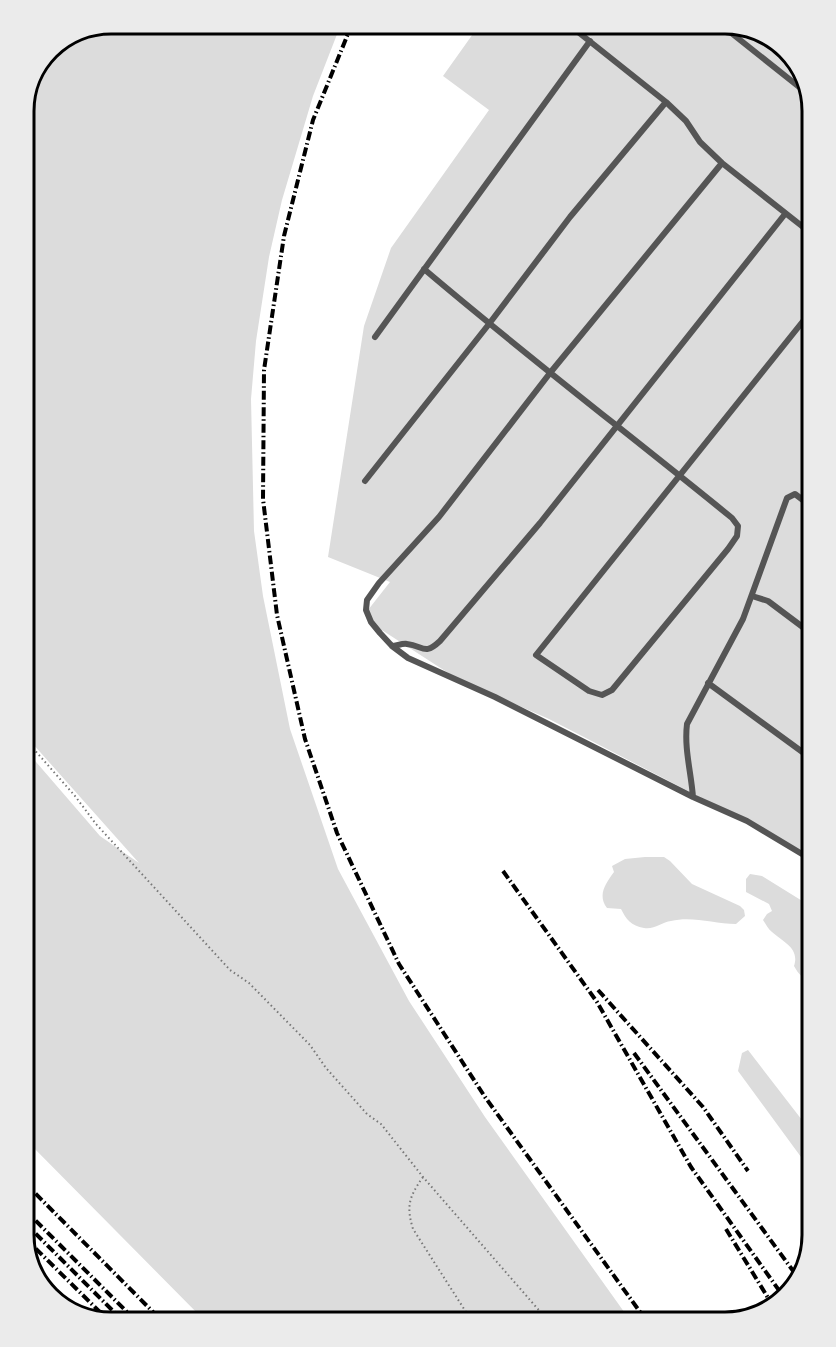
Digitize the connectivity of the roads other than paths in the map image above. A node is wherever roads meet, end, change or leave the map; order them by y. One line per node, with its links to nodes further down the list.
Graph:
1 (582, 35): 3 (lane)
2 (734, 35): 4 (lane)
3 (590, 41): 5 (lane); 9 (lane)
4 (797, 85)
5 (666, 102): 6 (lane); 11 (lane)
6 (722, 163): 7 (lane); 13 (lane)
7 (785, 214): 8 (lane); 14 (lane)
8 (802, 227)
9 (424, 269): 11 (lane); 12 (lane)
10 (802, 323): 15 (lane)
11 (489, 324): 13 (lane); 16 (lane)
12 (375, 337)
13 (550, 373): 14 (lane); 20 (lane)
14 (617, 427): 15 (lane); 20 (lane)
15 (680, 476): 15 (lane)
16 (365, 482)
17 (802, 499): 18 (lane)
18 (752, 596): 19 (lane); 21 (lane)
19 (802, 627)
20 (392, 646): 23 (lane)
21 (708, 682): 22 (lane); 23 (lane)
22 (802, 752)
23 (693, 797): 24 (lane)
24 (802, 854)

